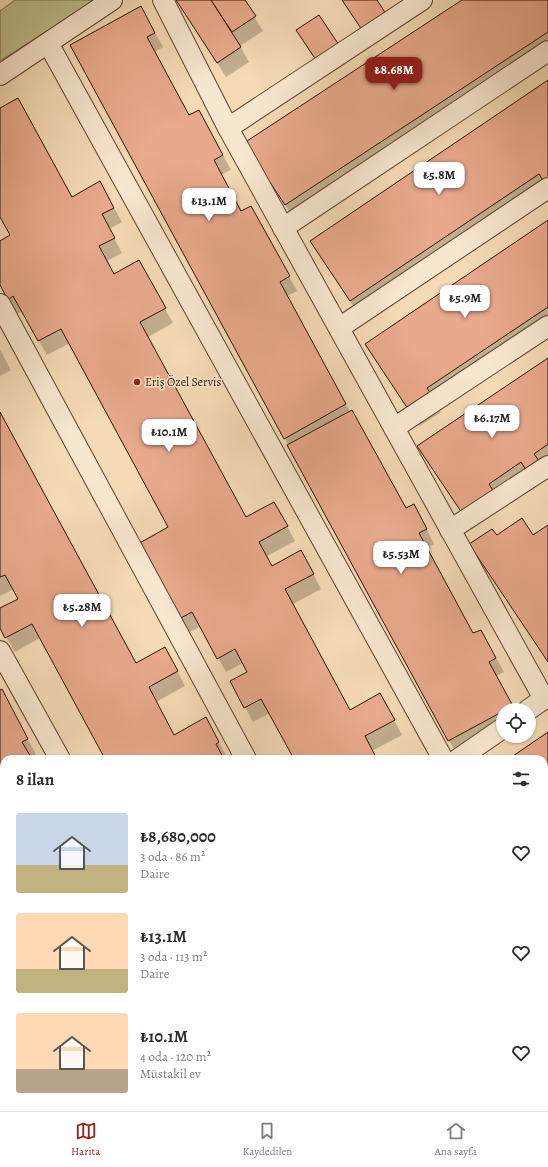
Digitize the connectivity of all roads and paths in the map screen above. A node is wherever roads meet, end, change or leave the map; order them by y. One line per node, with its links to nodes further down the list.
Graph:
1 (112, 0): 4 (street)
2 (163, 0): 7 (street)
3 (422, 0): 7 (street)
4 (48, 43): 6 (street); 21 (street)
5 (548, 51): 9 (street)
6 (0, 75)
7 (228, 128): 9 (street)
8 (548, 188): 12 (street)
9 (283, 228): 12 (street)
10 (0, 304): 20 (street)
11 (548, 326): 13 (street)
12 (339, 328): 13 (street)
13 (394, 428): 15 (street)
14 (548, 466): 15 (street)
15 (450, 530): 17 (street)
16 (0, 651): 19 (street)
17 (540, 702)
18 (496, 733): 22 (street)
19 (58, 755)
20 (244, 755)
21 (441, 755)
22 (464, 755)

